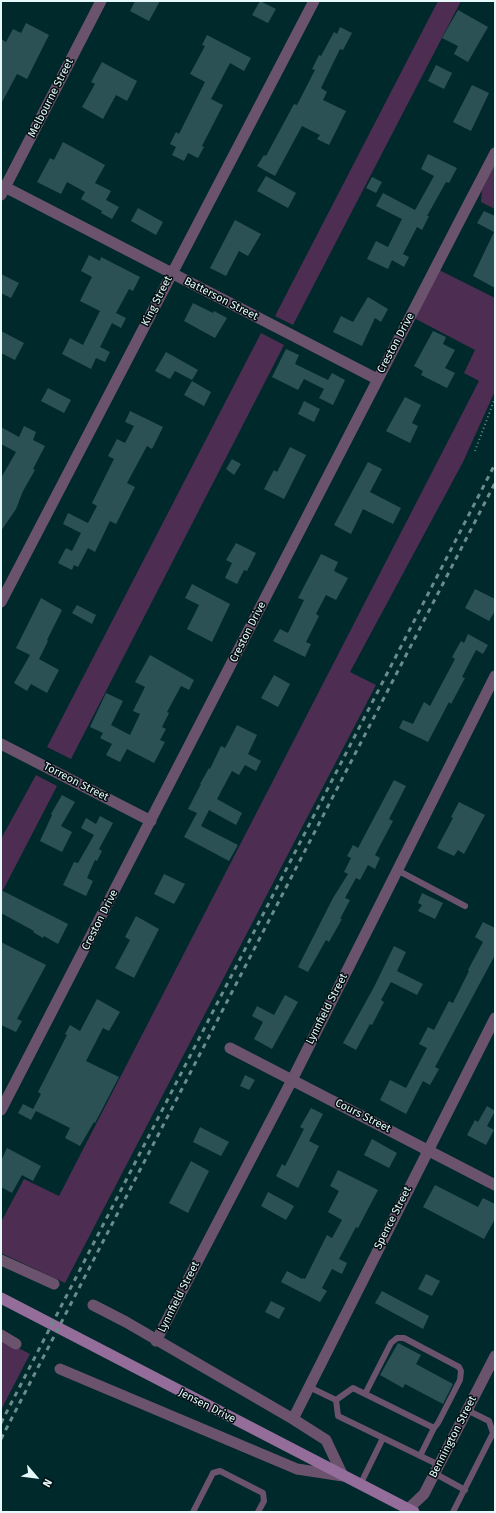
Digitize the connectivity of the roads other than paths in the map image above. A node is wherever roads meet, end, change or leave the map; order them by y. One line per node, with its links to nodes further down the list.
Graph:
1 (101, 1): 4 (street, Melbourne Street)
2 (314, 1): 5 (street, King Street)
3 (495, 153): 6 (street, Creston Drive)
4 (2, 189): 5 (street, Batterson Street)
5 (171, 273): 6 (street, Batterson Street); 7 (street, King Street)
6 (377, 379): 10 (street, Creston Drive)
7 (1, 602)
8 (495, 676): 11 (street, Lynnfield Street)
9 (1, 744): 10 (street, Torreon Street)
10 (151, 821): 16 (street, Creston Drive)
11 (397, 870): 12 (lane); 15 (street, Lynnfield Street)
12 (465, 906)
13 (495, 1018): 17 (street, Spence Street)
14 (230, 1048): 15 (street, Cours Street)
15 (292, 1080): 17 (street, Cours Street); 24 (street, Lynnfield Street)
16 (1, 1110)
17 (428, 1150): 18 (street, Cours Street); 28 (street, Spence Street)
18 (495, 1185)
19 (1, 1260): 20 (street)
20 (54, 1284)
21 (1, 1298): 37 (main road, Jensen Drive)
22 (93, 1305): 24 (street)
23 (1, 1335): 25 (street)
24 (156, 1341): 32 (street)
25 (16, 1344)
26 (495, 1356): 31 (street, Bennington Street)
27 (60, 1369): 37 (street)
28 (309, 1387): 30 (lane); 32 (street, Spence Street)
29 (365, 1394): 30 (lane); 33 (lane); 33 (lane)
30 (336, 1400): 34 (lane)
31 (467, 1410): 36 (street, Bennington Street); 39 (lane)
32 (293, 1419): 37 (street)
33 (434, 1428): 35 (lane)
34 (383, 1438): 35 (lane); 38 (lane)
35 (420, 1456): 36 (lane)
36 (436, 1469): 39 (lane); 40 (street, Bennington Street)
37 (343, 1476): 38 (main road, Jensen Drive)
38 (360, 1485): 40 (main road, Jensen Drive)
39 (465, 1490): 43 (lane)
40 (409, 1511)
41 (193, 1512): 42 (lane)
42 (258, 1512)
43 (453, 1512)

